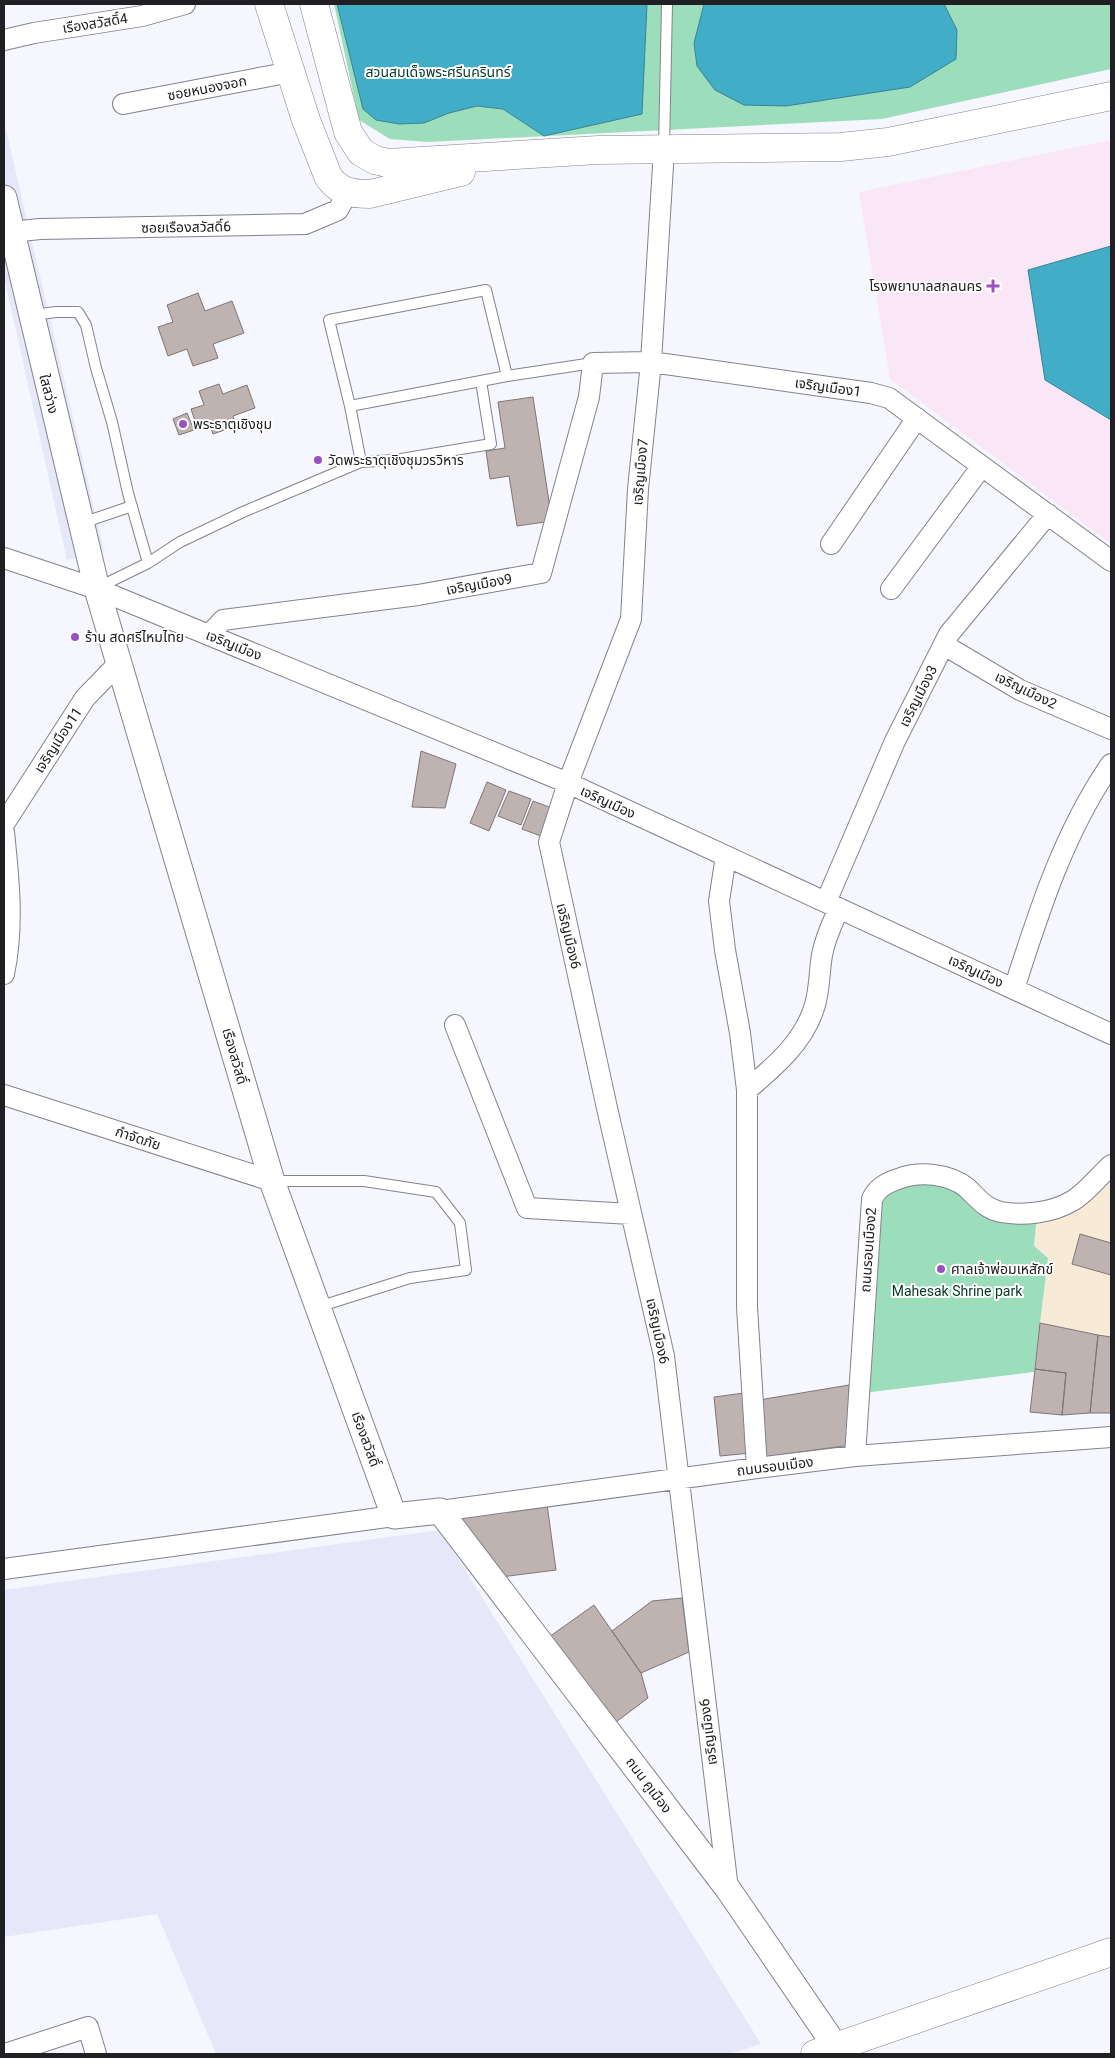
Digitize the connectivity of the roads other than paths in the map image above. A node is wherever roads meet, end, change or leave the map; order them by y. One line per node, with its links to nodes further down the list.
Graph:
1 (185, 4): 5 (street, เรืองสวัสดิ์4)
2 (269, 4): 6 (main road)
3 (314, 4): 10 (main road)
4 (667, 4): 9 (lane)
5 (4, 40)
6 (291, 72): 8 (street, ซอยหนองจอก); 11 (main road)
7 (1111, 96): 9 (main road)
8 (123, 104)
9 (664, 150): 10 (main road); 15 (street, เจริญเมือง7)
10 (542, 153): 11 (main road)
11 (348, 192): 13 (street, ซอยเรืองสวัสดิ์6)
12 (4, 198): 13 (street, ใสสว่าง)
13 (8, 227): 14 (street, ใสสว่าง)
14 (30, 315): 23 (lane); 25 (street, ใสสว่าง)
15 (651, 362): 16 (street, เจริญเมือง1); 20 (street, เจริญเมือง1); 37 (street, เจริญเมือง7)
16 (593, 363): 17 (lane); 32 (street, เจริญเมือง9)
17 (507, 376): 18 (lane); 19 (lane)
18 (481, 381): 19 (lane); 21 (lane)
19 (350, 406): 21 (lane)
20 (917, 418): 22 (street, เจริญเมือง1); 26 (street)
21 (361, 462): 29 (lane)
22 (982, 466): 24 (street, เจริญเมือง1); 31 (street)
23 (132, 506): 25 (lane); 29 (lane)
24 (1048, 514): 28 (street, เจริญเมือง1); 33 (street, เจริญเมือง3)
25 (81, 524): 30 (street, ใสสว่าง)
26 (831, 544)
27 (4, 558): 30 (street, เจริญเมือง)
28 (1111, 561)
29 (148, 562): 30 (lane)
30 (96, 588): 32 (street, เจริญเมือง); 34 (street, เรืองสวัสดิ์)
31 (891, 589)
32 (209, 635): 37 (street, เจริญเมือง)
33 (944, 645): 35 (street, เจริญเมือง2); 41 (street, เจริญเมือง3)
34 (120, 662): 38 (street, เจริญเมือง11); 49 (street, เรืองสวัสดิ์)
35 (1111, 729)
36 (1111, 764): 43 (street)
37 (568, 783): 40 (street, เจริญเมือง); 50 (street, เจริญเมือง6)
38 (4, 824)
39 (4, 832): 42 (street)
40 (726, 856): 41 (street, เจริญเมือง); 46 (street)
41 (832, 905): 43 (street, เจริญเมือง); 46 (street, เจริญเมือง3)
42 (4, 974)
43 (1014, 989): 45 (street, เจริญเมือง)
44 (455, 1025): 50 (street)
45 (1111, 1034)
46 (747, 1090): 54 (street)
47 (4, 1095): 49 (street, กำจัดภัย)
48 (1111, 1165): 53 (street, ถนนรอบเมือง2)
49 (272, 1181): 51 (street, เรืองสวัสดิ์); 51 (lane)
50 (631, 1214): 55 (street, เจริญเมือง6)
51 (318, 1307): 57 (street, เรืองสวัสดิ์)
52 (1111, 1437): 53 (street, ถนนรอบเมือง)
53 (855, 1456): 54 (street, ถนนรอบเมือง)
54 (757, 1468): 55 (street, ถนนรอบเมือง)
55 (678, 1480): 56 (street, ถนนรอบเมือง); 59 (street, เจริญเมือง6)
56 (440, 1511): 57 (street); 59 (street, ถนน คูเมือง)
57 (394, 1516): 58 (street)
58 (4, 1568)
59 (728, 1889): 61 (street, ถนน คูเมือง)
60 (1111, 1952): 61 (main road)
61 (833, 2052)
62 (5, 2054): 63 (street)
63 (96, 2054)

